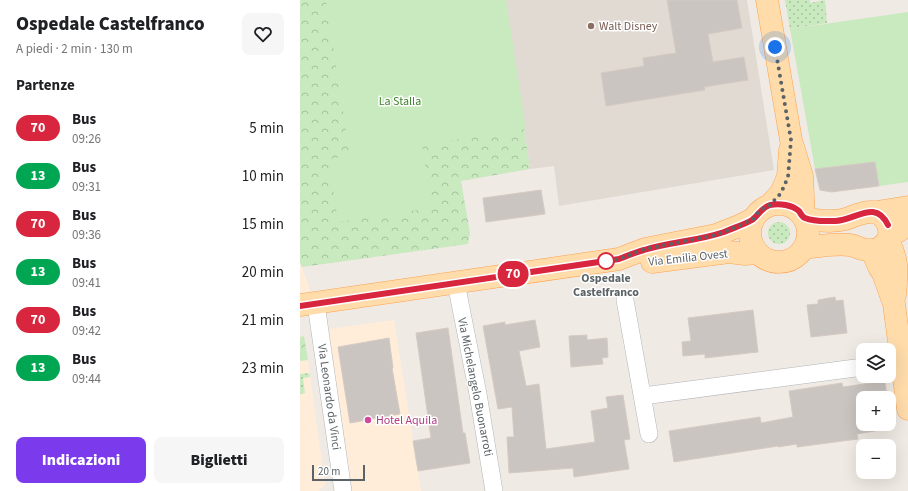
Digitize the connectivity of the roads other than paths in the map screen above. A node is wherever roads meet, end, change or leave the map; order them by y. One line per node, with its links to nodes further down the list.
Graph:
1 (767, 0): 2 (main road)
2 (791, 140): 3 (main road, Via Emilia Ovest); 6 (main road)
3 (770, 205): 6 (main road); 7 (main road, Via Emilia Ovest)
4 (908, 207): 5 (main road)
5 (877, 212): 6 (main road); 9 (main road)
6 (804, 218): 10 (main road)
7 (753, 219): 11 (main road); 12 (main road, Via Emilia Ovest)
8 (908, 225): 9 (main road)
9 (883, 243): 10 (main road); 16 (main road)
10 (804, 248): 11 (main road, Via Emilia Ovest)
11 (757, 253): 12 (main road, Via Emilia Ovest)
12 (619, 259): 13 (main road, Via Emilia Ovest)
13 (456, 283): 15 (main road, Via Emilia Ovest); 23 (street, Via Michelangelo Buonarroti)
14 (625, 300): 19 (street)
15 (308, 305): 22 (street, Via Leonardo da Vinci)
16 (895, 343)
17 (896, 363): 20 (main road)
18 (856, 368): 19 (street)
19 (643, 396): 21 (street)
20 (908, 409)
21 (648, 434)
22 (342, 491)
23 (494, 491)

